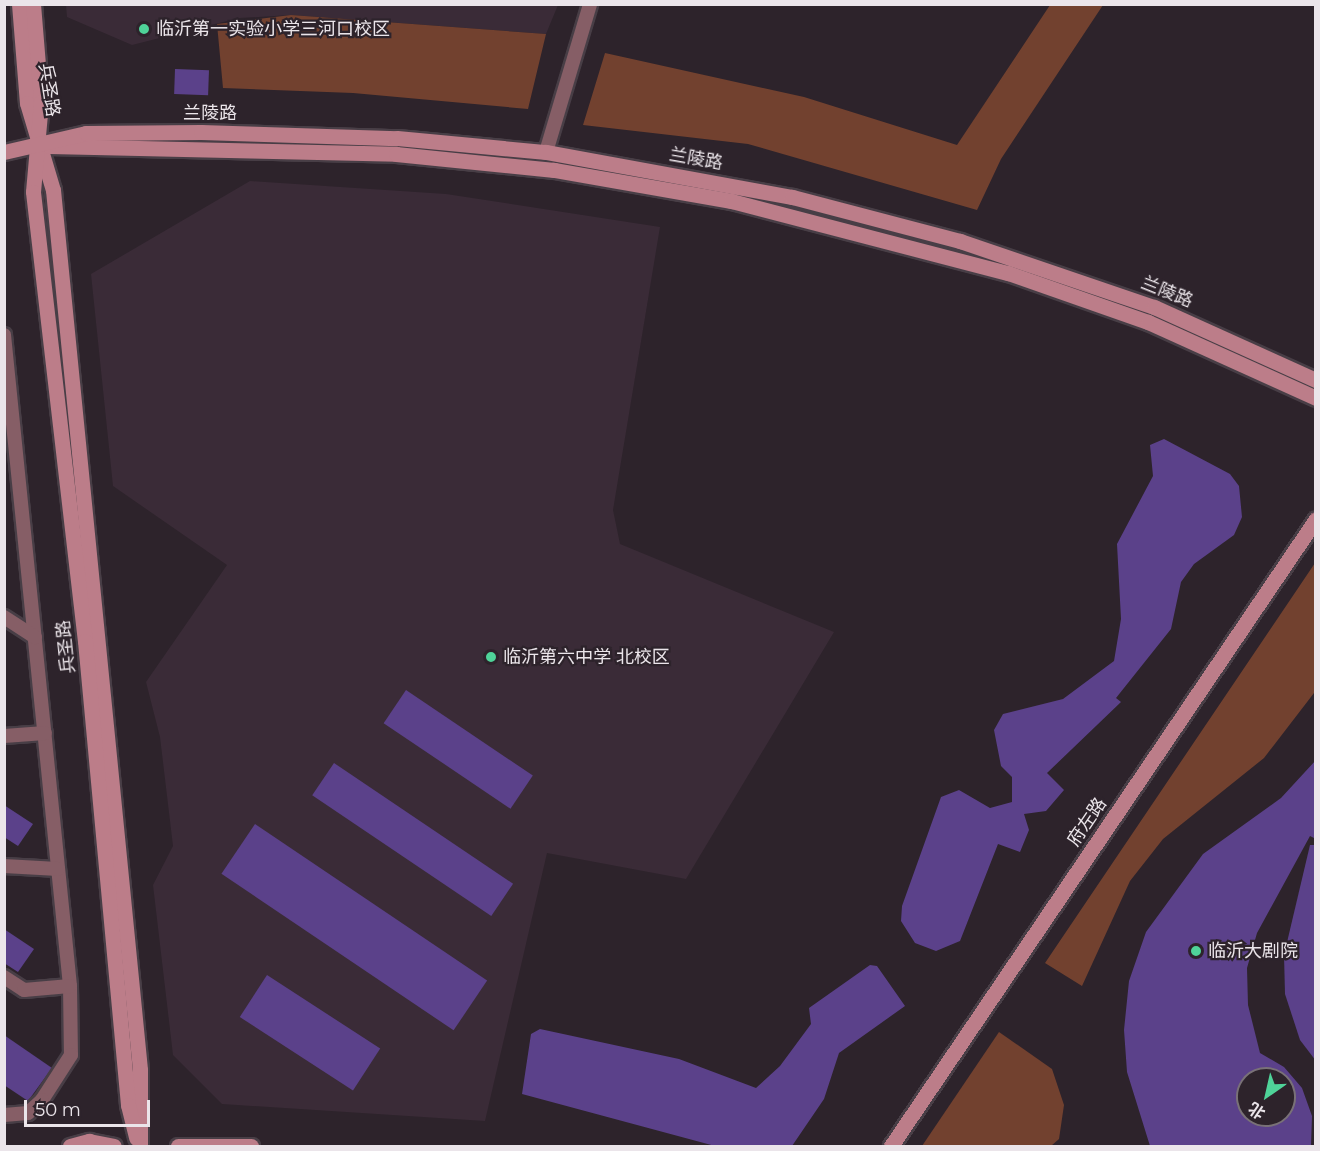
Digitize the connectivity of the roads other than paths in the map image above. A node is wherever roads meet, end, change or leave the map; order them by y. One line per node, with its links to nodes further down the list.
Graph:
1 (19, 4): 5 (main road, 兵圣路)
2 (33, 4): 5 (main road, 兵圣路)
3 (590, 4): 7 (street)
4 (4, 142): 5 (main road, 兰陵路)
5 (40, 144): 6 (main road, 兰陵路); 7 (main road, 兰陵路); 11 (main road, 兰陵路); 26 (main road, 兵圣路)
6 (4, 152)
7 (546, 152): 10 (main road, 兰陵路)
8 (4, 335): 9 (street)
9 (6, 362): 12 (street)
10 (1316, 380)
11 (1316, 398)
12 (11, 463): 16 (street)
13 (1316, 519): 29 (main road, 府左路)
14 (1316, 534): 30 (main road, 府左路)
15 (4, 616): 16 (street)
16 (35, 637): 17 (street)
17 (45, 733): 18 (street); 20 (street)
18 (4, 736)
19 (4, 866): 20 (street)
20 (58, 869): 22 (street)
21 (4, 977): 22 (street)
22 (70, 986): 23 (street)
23 (4, 1115)
24 (70, 1146): 25 (main road)
25 (114, 1146)
26 (139, 1146)
27 (178, 1146): 28 (main road)
28 (251, 1146)
29 (891, 1146)
30 (901, 1146)

